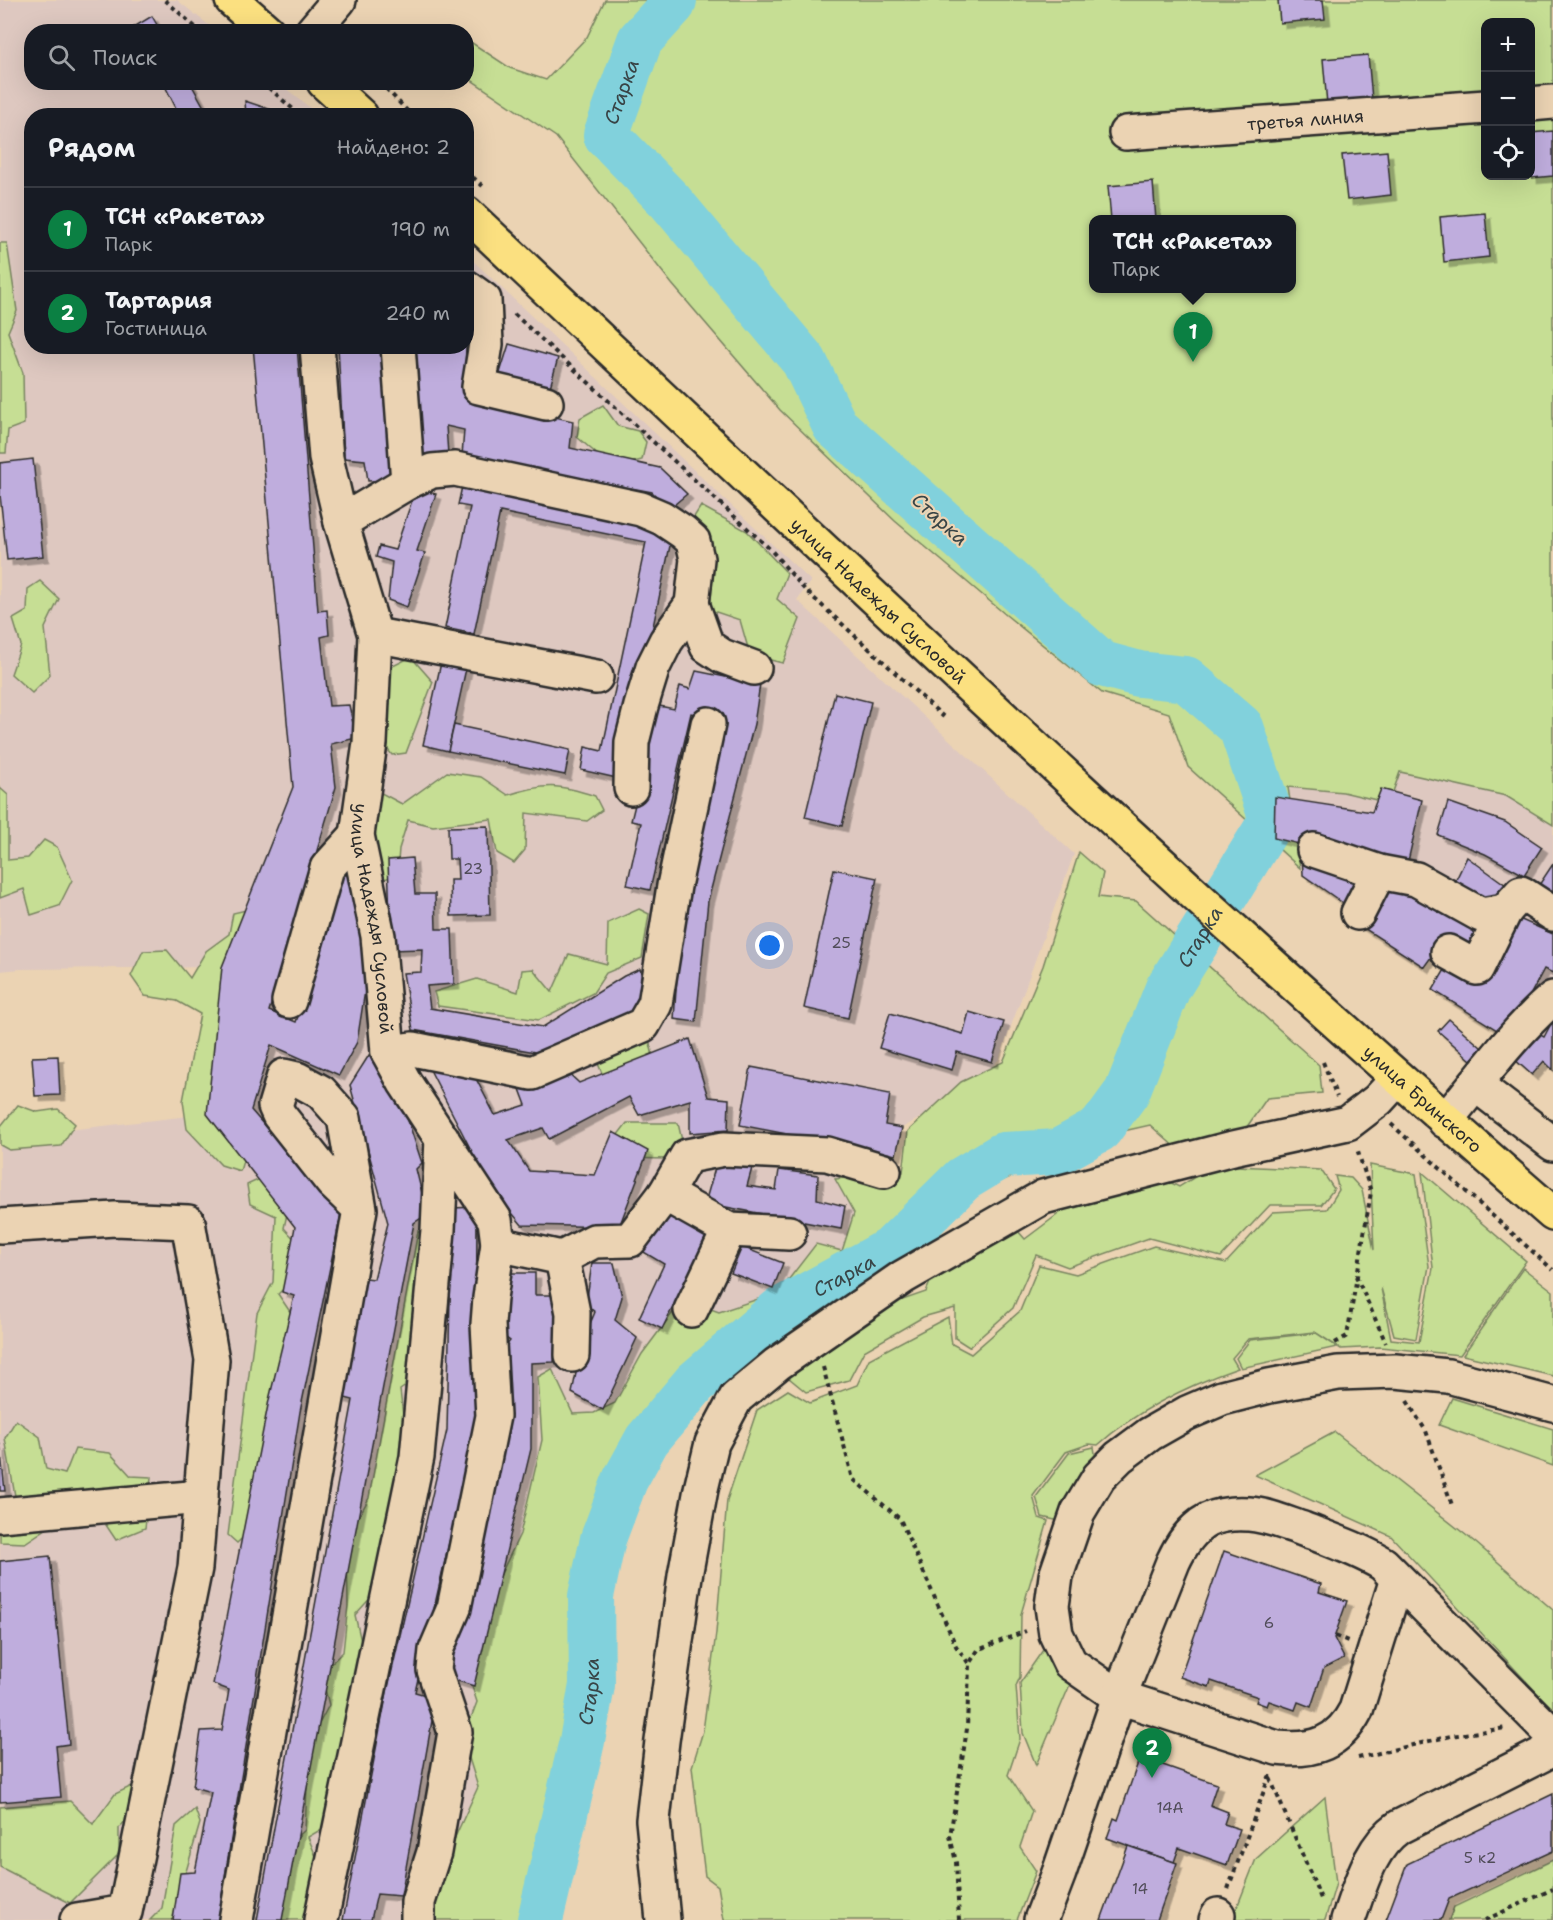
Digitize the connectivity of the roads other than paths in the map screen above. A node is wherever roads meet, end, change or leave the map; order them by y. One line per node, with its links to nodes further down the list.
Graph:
1 (232, 0): 3 (main road)
2 (339, 0): 4 (street)
3 (259, 24)
4 (319, 24)
5 (331, 90): 9 (main road)
6 (1553, 102): 7 (street)
7 (1535, 104)
8 (1481, 107): 10 (street, третья линия)
9 (347, 108)
10 (1125, 133)
11 (474, 221): 31 (main road, улица Надежды Сусловой)
12 (474, 293): 15 (street)
13 (318, 354): 17 (street, улица Надежды Сусловой)
14 (399, 354): 16 (street)
15 (546, 403)
16 (408, 482): 17 (street); 18 (street)
17 (341, 522): 19 (street, улица Надежды Сусловой)
18 (692, 604): 20 (street); 23 (street)
19 (375, 635): 21 (street); 24 (street, улица Надежды Сусловой)
20 (754, 668)
21 (596, 677)
22 (708, 724): 34 (street)
23 (631, 788)
24 (357, 835): 33 (street); 34 (street, улица Надежды Сусловой)
25 (1314, 850): 26 (street)
26 (1379, 872): 27 (street); 28 (street)
27 (1505, 911): 29 (street); 30 (street)
28 (1358, 913)
29 (1553, 914)
30 (1448, 952)
31 (1292, 984): 35 (main road, улица Бринского)
32 (1553, 998): 36 (street)
33 (289, 1001)
34 (388, 1052): 38 (street, улица Надежды Сусловой)
35 (1398, 1078): 37 (main road, улица Бринского); 61 (street)
36 (1475, 1084): 37 (street); 39 (street)
37 (1445, 1121): 43 (main road, улица Бринского)
38 (442, 1138): 47 (street, улица Надежды Сусловой); 59 (street)
39 (1553, 1143)
40 (884, 1171): 41 (street)
41 (665, 1194): 45 (street); 48 (street)
42 (360, 1209): 58 (street)
43 (1553, 1214)
44 (0, 1226): 52 (street)
45 (729, 1230): 46 (street); 49 (street)
46 (789, 1233)
47 (498, 1244): 48 (street); 60 (street, улица Надежды Сусловой)
48 (561, 1258): 50 (street)
49 (691, 1310)
50 (572, 1355)
51 (1553, 1404): 55 (street)
52 (201, 1497): 53 (street); 57 (street)
53 (0, 1515)
54 (1397, 1579): 55 (street); 55 (street); 56 (street)
55 (1119, 1696): 62 (street)
56 (1549, 1736): 63 (street)
57 (77, 1920)
58 (236, 1920)
59 (321, 1920)
60 (418, 1920)
61 (663, 1920)
62 (1041, 1920)
63 (1348, 1920)

